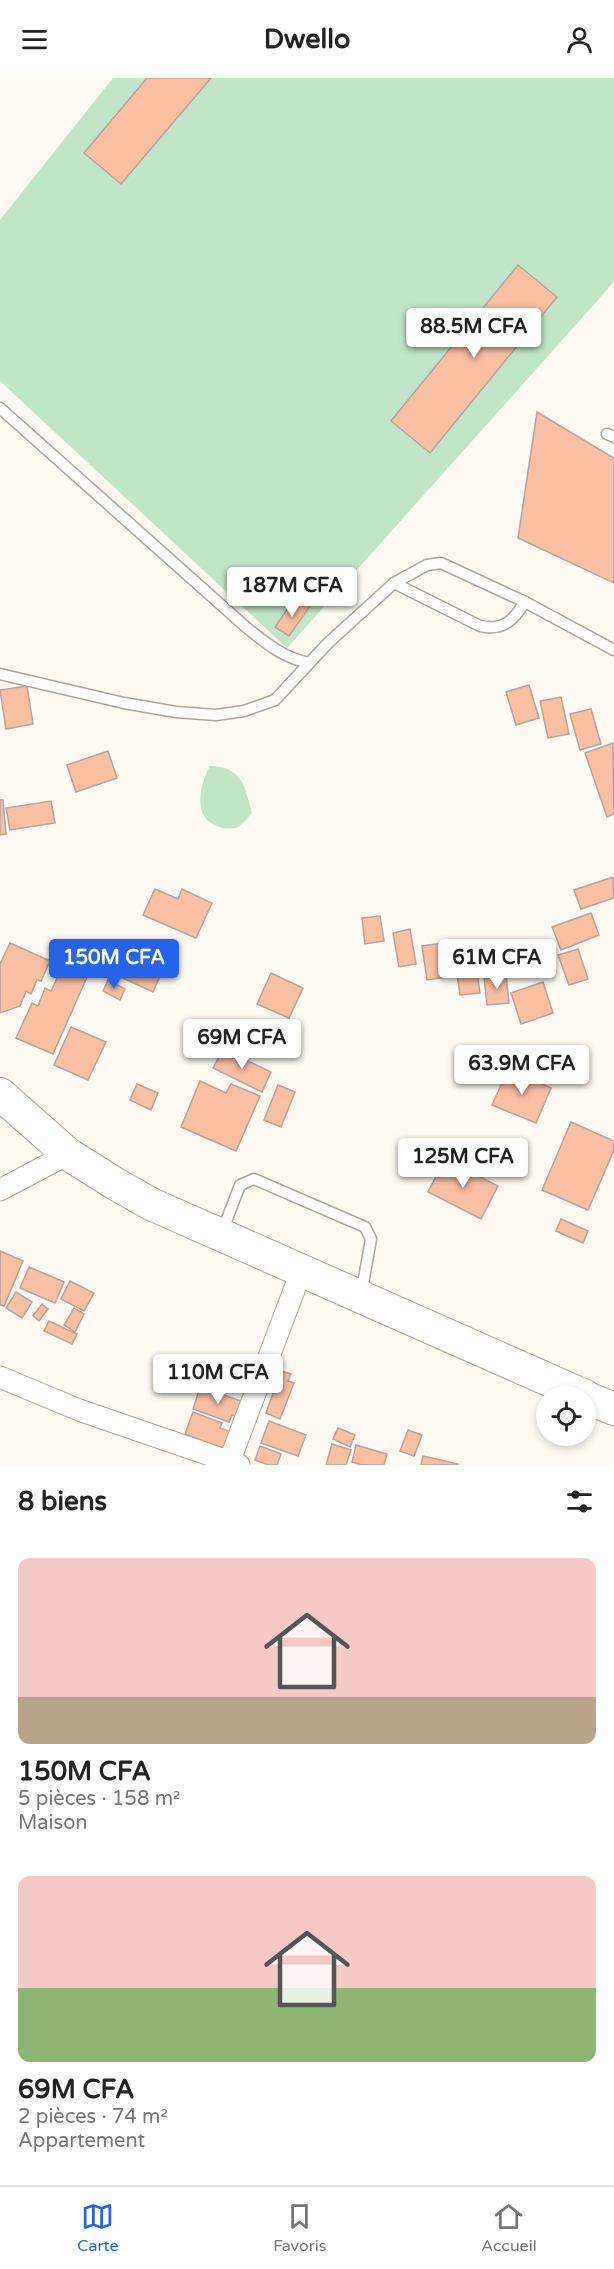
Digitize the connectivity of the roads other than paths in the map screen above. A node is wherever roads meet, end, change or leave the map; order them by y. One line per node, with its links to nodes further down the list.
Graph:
1 (0, 408): 5 (lane)
2 (394, 583): 3 (lane); 3 (lane); 5 (lane)
3 (525, 602): 4 (lane)
4 (614, 650)
5 (309, 663): 6 (lane)
6 (0, 674)
7 (0, 1094): 8 (main road)
8 (68, 1154): 9 (street); 10 (main road)
9 (0, 1190)
10 (221, 1236): 11 (main road); 12 (lane)
11 (301, 1272): 12 (main road); 17 (street)
12 (361, 1299): 14 (main road)
13 (0, 1377): 17 (street)
14 (560, 1386)
15 (596, 1402): 16 (main road)
16 (614, 1409)
17 (232, 1464)

